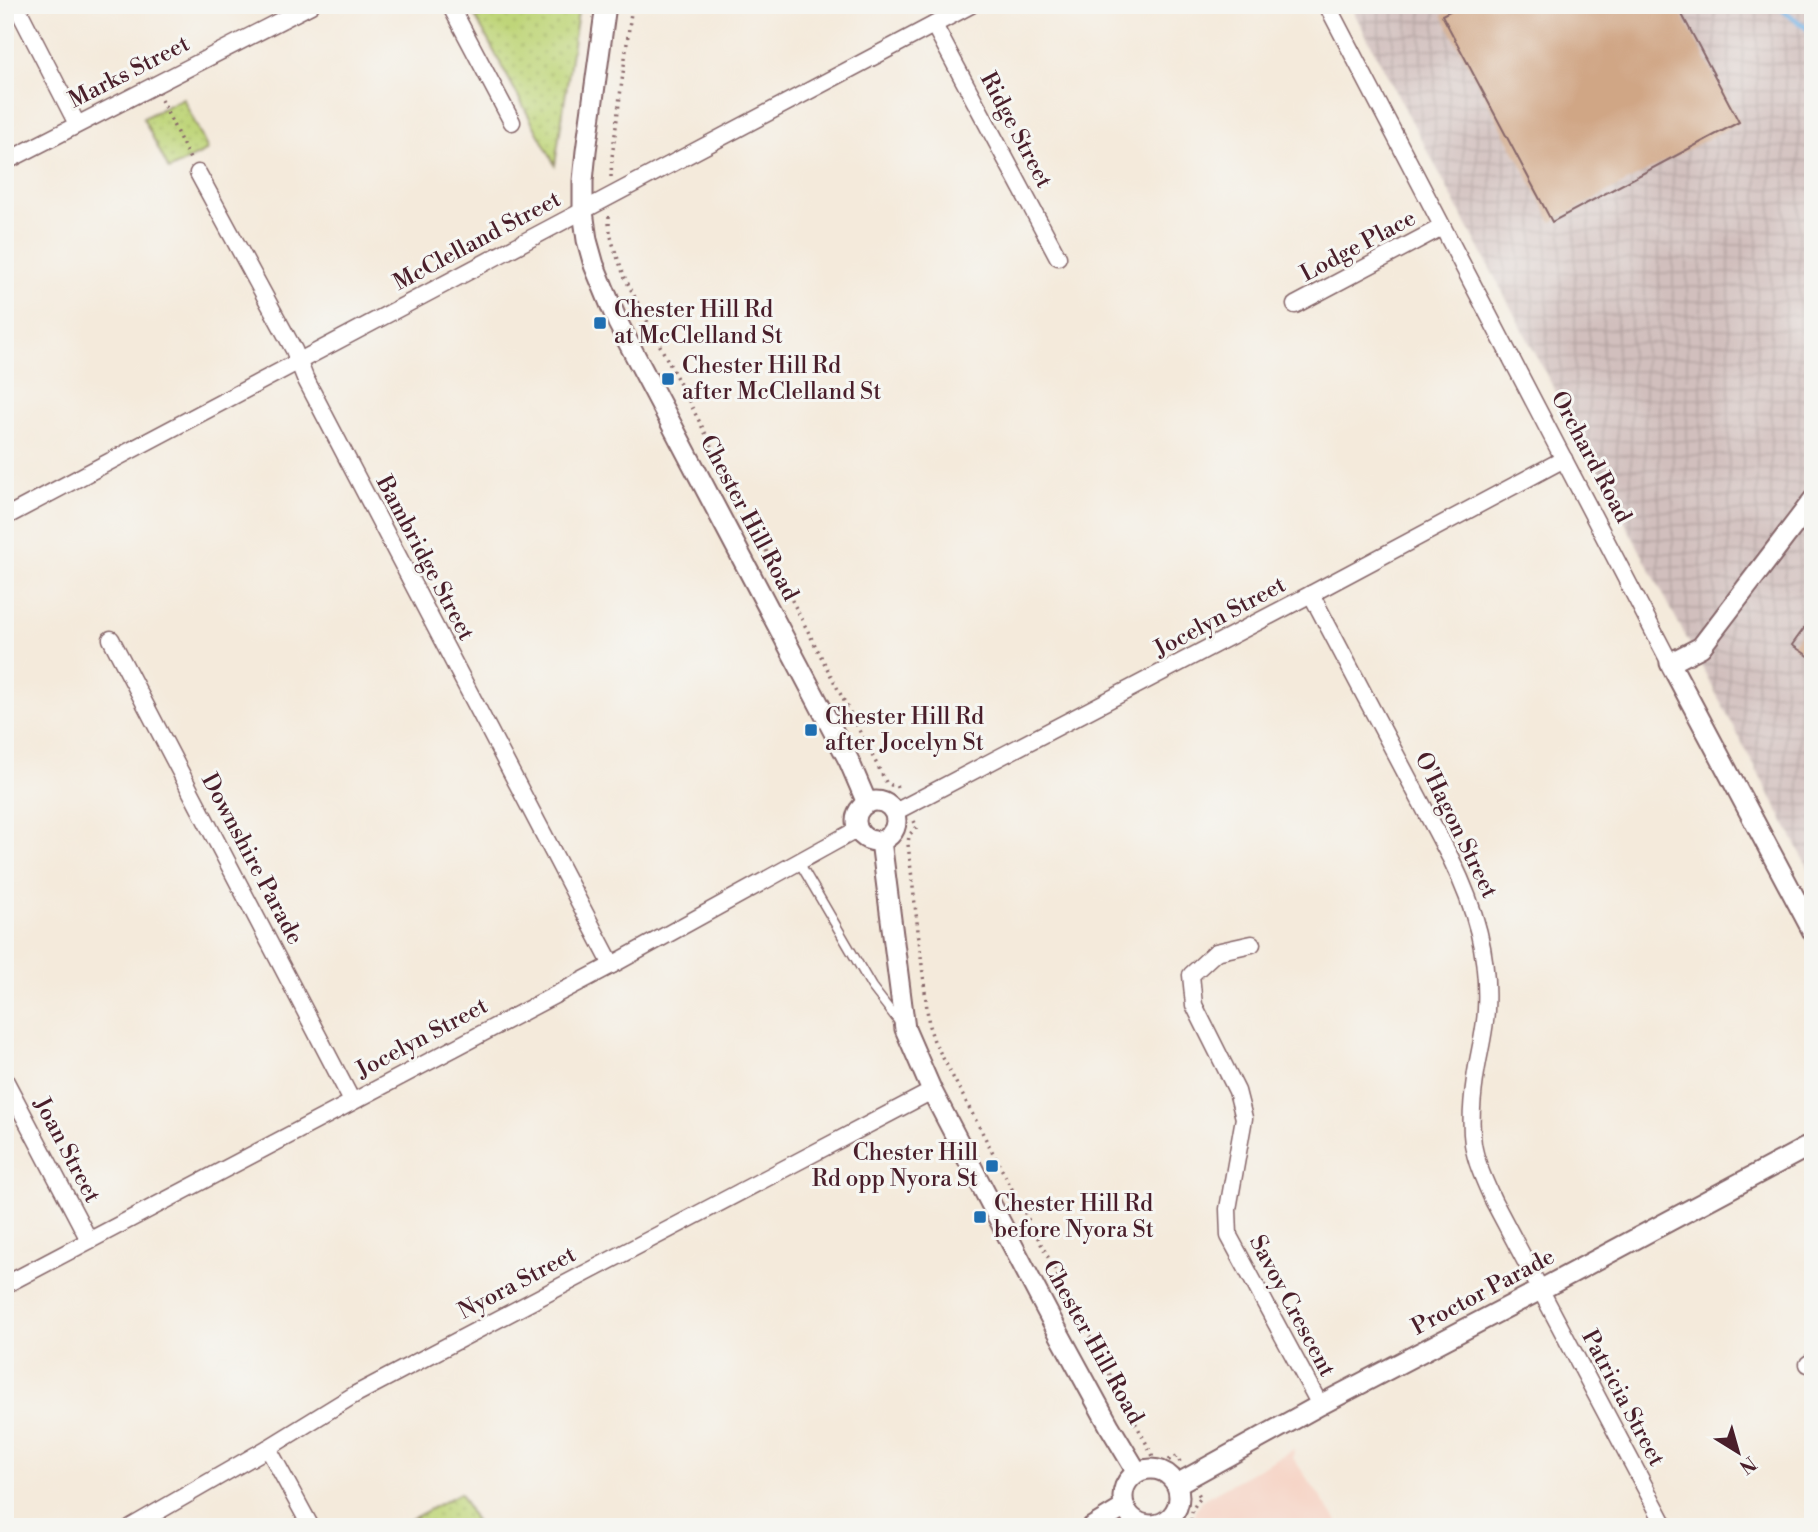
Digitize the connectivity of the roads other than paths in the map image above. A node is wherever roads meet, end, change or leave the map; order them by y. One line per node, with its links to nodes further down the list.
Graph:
1 (16, 5): 9 (street)
2 (450, 5): 8 (street)
3 (606, 5): 12 (street, Chester Hill Road)
4 (971, 5): 7 (street, McClelland Street)
5 (1327, 5): 13 (street, Orchard Road)
6 (307, 6): 9 (street, Marks Street)
7 (934, 25): 12 (street, McClelland Street); 14 (street, Ridge Street)
8 (512, 122)
9 (77, 124): 10 (street, Marks Street)
10 (5, 162)
11 (198, 173): 16 (street, Bambridge Street)
12 (583, 211): 16 (street, McClelland Street); 23 (street, Chester Hill Road)
13 (1442, 227): 15 (street, Lodge Place); 17 (street, Orchard Road)
14 (1058, 257)
15 (1295, 305)
16 (299, 362): 19 (street, McClelland Street); 30 (street, Bambridge Street)
17 (1564, 459): 20 (street, Jocelyn Street); 22 (street, Orchard Road)
18 (1813, 500): 22 (street)
19 (5, 517)
20 (1311, 594): 24 (street, Jocelyn Street); 38 (street, O'Hagon Street)
21 (111, 639): 34 (street, Downshire Parade)
22 (1670, 663): 28 (street, Orchard Road)
23 (867, 803): 24 (street); 25 (street)
24 (895, 812): 26 (street)
25 (858, 829): 26 (street); 27 (street, Jocelyn Street)
26 (881, 841): 31 (street, Chester Hill Road)
27 (799, 862): 30 (street, Jocelyn Street); 31 (lane)
28 (1813, 932)
29 (1252, 944): 39 (street, Savoy Crescent)
30 (612, 965): 34 (street, Jocelyn Street)
31 (905, 1029): 33 (street, Chester Hill Road)
32 (5, 1080): 36 (street, Joan Street)
33 (932, 1091): 40 (street, Nyora Street); 41 (street, Chester Hill Road)
34 (352, 1101): 36 (street, Jocelyn Street)
35 (1813, 1144): 38 (street, Proctor Parade)
36 (89, 1240): 37 (street, Jocelyn Street)
37 (5, 1285)
38 (1540, 1290): 39 (street, Proctor Parade); 48 (street, Patricia Street)
39 (1320, 1405): 42 (street, Proctor Parade)
40 (268, 1448): 45 (street, Nyora Street); 46 (street)
41 (1137, 1472): 42 (street); 43 (street)
42 (1177, 1484): 44 (street)
43 (1125, 1507): 44 (street); 47 (street)
44 (1167, 1524)
45 (131, 1527)
46 (311, 1527)
47 (1092, 1527)
48 (1665, 1527)

